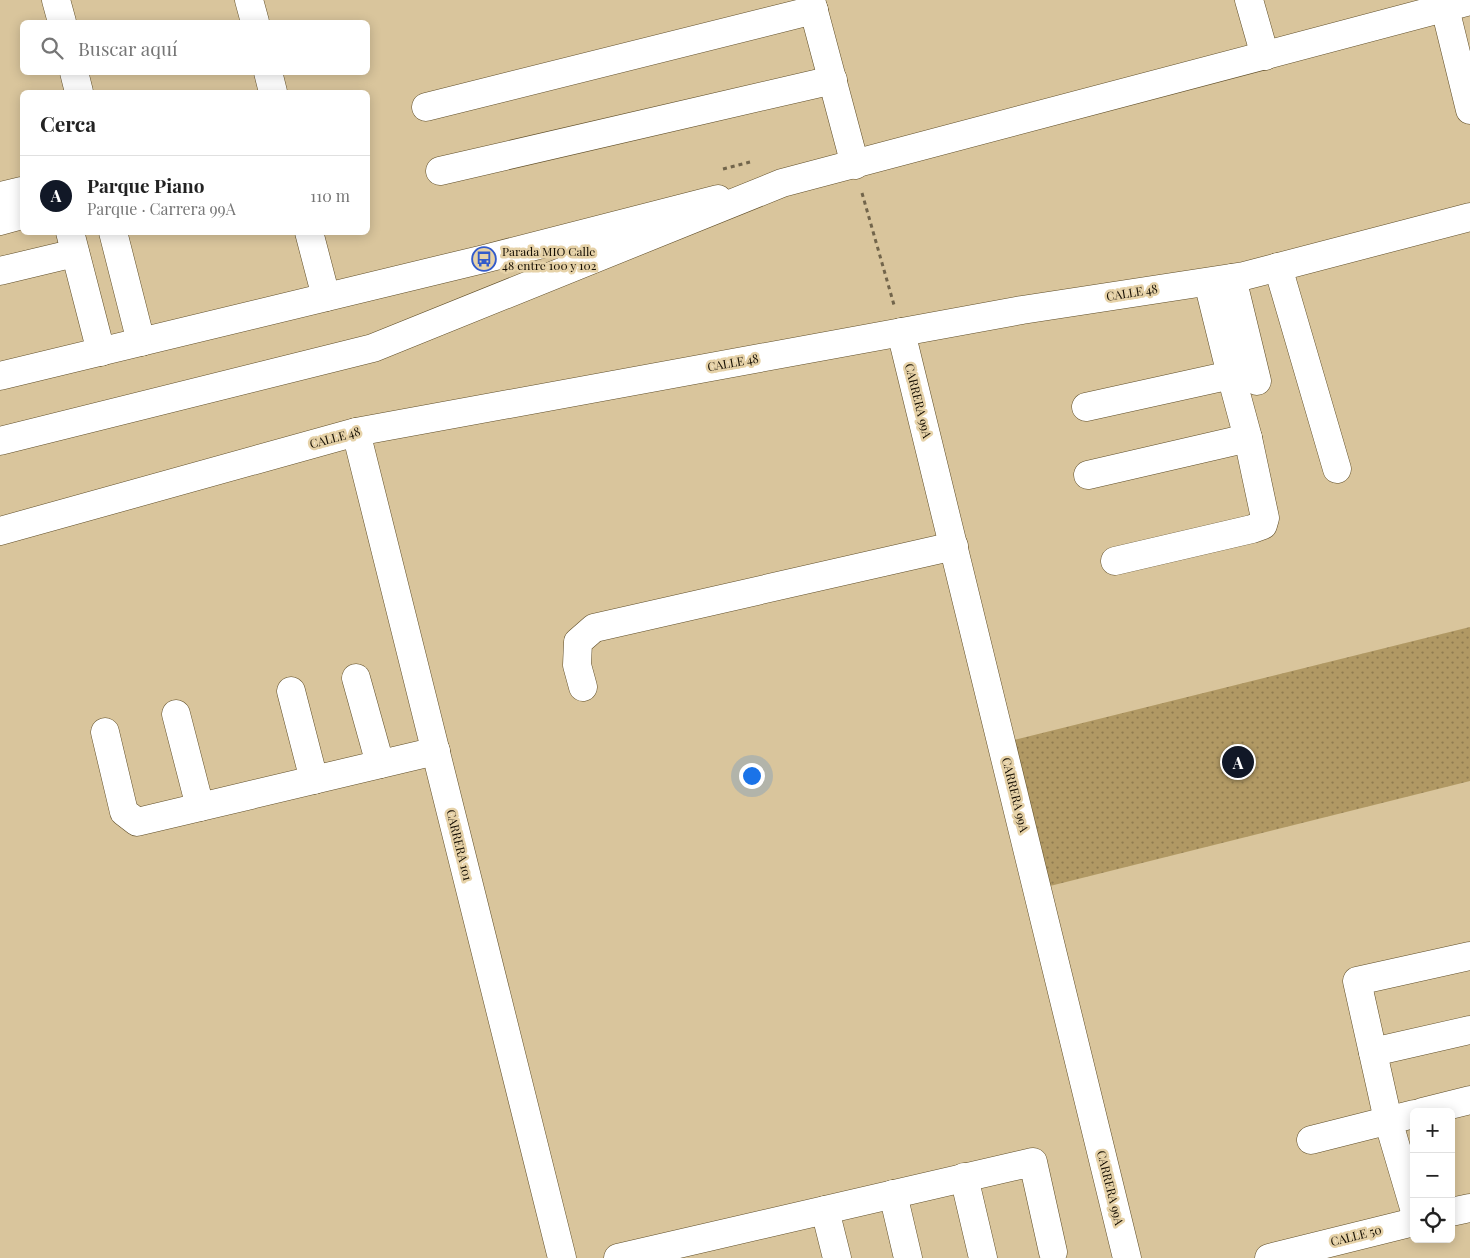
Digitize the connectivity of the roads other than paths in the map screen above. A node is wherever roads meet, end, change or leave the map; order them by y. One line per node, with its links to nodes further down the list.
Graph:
1 (56, 0): 6 (main road)
2 (249, 0): 7 (main road)
3 (1249, 0): 8 (main road)
4 (1453, 3): 8 (main road); 15 (main road)
5 (813, 5): 11 (main road); 14 (main road)
6 (61, 20)
7 (254, 20)
8 (1265, 56): 16 (main road)
9 (75, 75): 12 (main road)
10 (269, 75): 13 (main road)
11 (833, 80): 16 (main road); 17 (main road)
12 (78, 90)
13 (272, 90)
14 (426, 107)
15 (1470, 110)
16 (855, 165): 18 (main road)
17 (440, 171)
18 (782, 183): 30 (main road); 40 (main road)
19 (20, 192): 20 (main road)
20 (0, 196)
21 (20, 216): 23 (main road)
22 (1470, 217): 27 (main road, CALLE 48)
23 (0, 221)
24 (115, 235): 32 (main road)
25 (310, 235): 30 (main road)
26 (72, 243): 28 (main road); 33 (main road)
27 (1278, 267): 29 (main road, CALLE 48); 41 (main road)
28 (0, 271)
29 (1220, 280): 31 (main road, CALLE 48); 34 (main road); 36 (main road)
30 (326, 297): 32 (main road)
31 (901, 332): 38 (main road, CALLE 48); 44 (main road, CARRERA 99A)
32 (140, 342): 33 (main road)
33 (101, 352): 35 (main road)
34 (1231, 375): 37 (main road); 39 (main road)
35 (0, 376)
36 (1257, 381)
37 (1086, 407)
38 (356, 432): 43 (main road, CALLE 48); 51 (main road, CARRERA 101)
39 (1248, 438): 42 (main road); 45 (main road)
40 (0, 442)
41 (1337, 469)
42 (1088, 475)
43 (0, 531)
44 (954, 546): 47 (main road); 75 (main road, CARRERA 99A)
45 (1115, 561)
46 (356, 678): 52 (main road)
47 (584, 687)
48 (292, 691): 53 (main road)
49 (176, 714): 54 (main road)
50 (105, 732): 54 (main road)
51 (436, 752): 52 (main road); 70 (main road, CARRERA 101)
52 (380, 764): 53 (main road)
53 (314, 780): 54 (main road)
54 (200, 807)
55 (1470, 956): 57 (main road)
56 (1470, 1030): 57 (main road)
57 (1373, 1052): 60 (main road)
58 (1470, 1100): 59 (main road)
59 (1438, 1108)
60 (1401, 1117): 61 (main road); 64 (main road)
61 (1311, 1140)
62 (964, 1177): 63 (main road); 69 (main road); 74 (main road)
63 (893, 1194): 66 (main road); 73 (main road)
64 (1413, 1198)
65 (1470, 1208): 67 (main road)
66 (825, 1210): 71 (main road); 72 (main road)
67 (1455, 1211)
68 (1410, 1223): 76 (main road, CALLE 50)
69 (1053, 1252)
70 (562, 1258)
71 (618, 1258)
72 (837, 1258)
73 (908, 1258)
74 (983, 1258)
75 (1127, 1258)
76 (1269, 1258)

